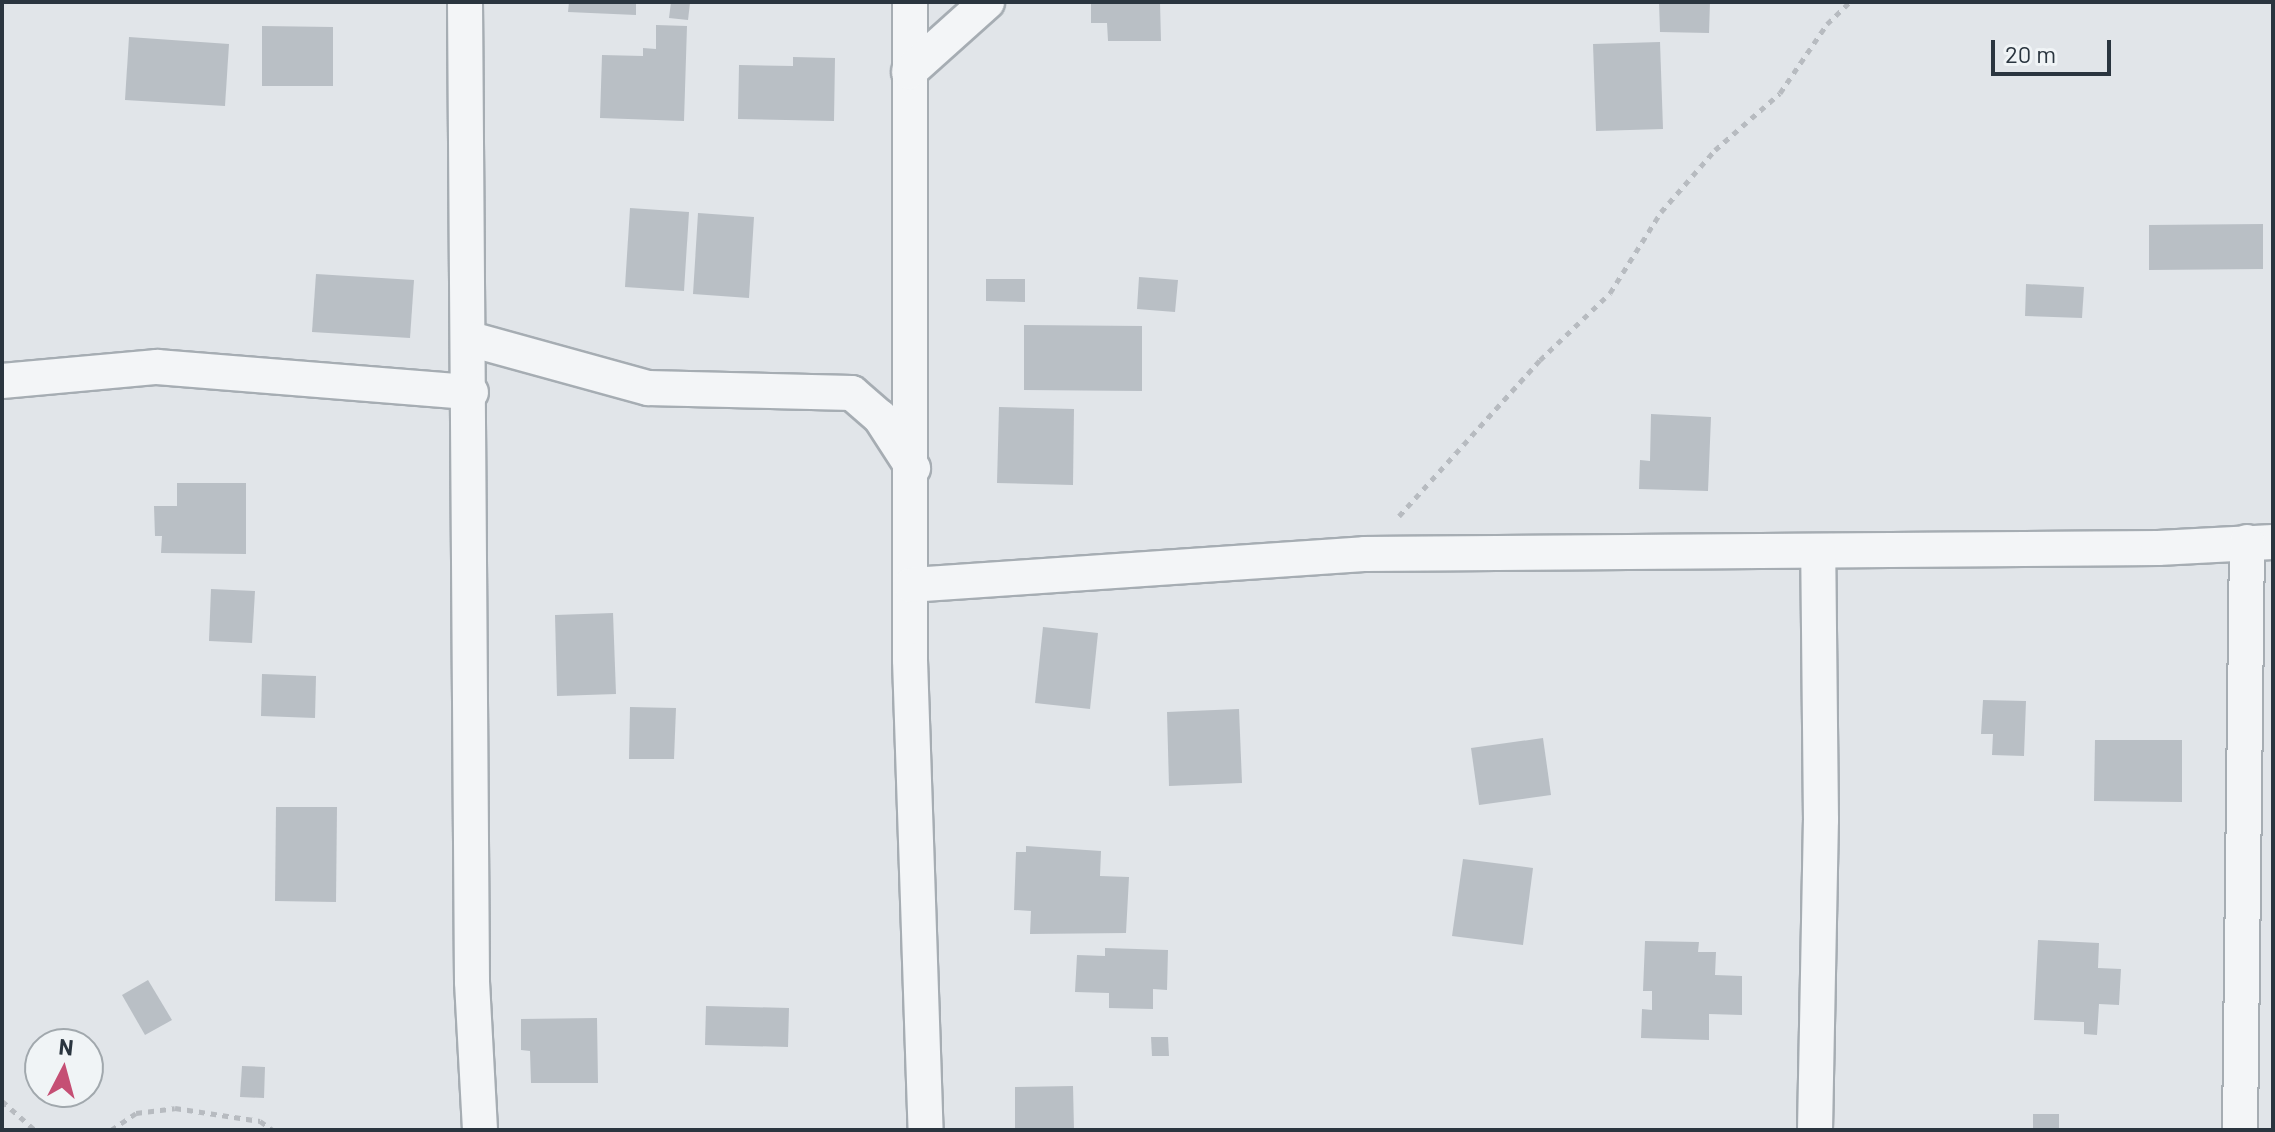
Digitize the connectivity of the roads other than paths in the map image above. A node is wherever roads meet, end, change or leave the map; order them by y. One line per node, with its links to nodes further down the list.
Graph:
1 (465, 2): 5 (street)
2 (910, 2): 4 (street)
3 (987, 2): 4 (street)
4 (909, 72): 8 (street)
5 (470, 339): 7 (street); 8 (street)
6 (2, 381): 7 (street)
7 (471, 392): 12 (street)
8 (913, 469): 11 (street)
9 (2260, 542): 10 (street); 15 (street)
10 (1818, 552): 11 (street); 14 (street)
11 (911, 585): 13 (street)
12 (480, 1130)
13 (926, 1130)
14 (1815, 1130)
15 (2240, 1130)

